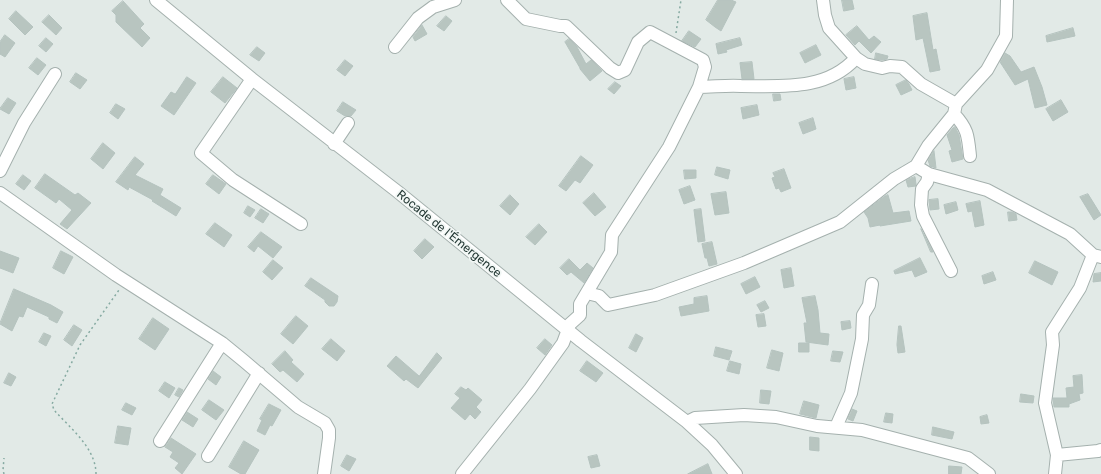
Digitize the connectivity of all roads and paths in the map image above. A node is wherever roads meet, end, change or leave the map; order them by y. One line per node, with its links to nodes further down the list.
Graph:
1 (156, 0): 11 (street, Rocade de l'Émergence)
2 (455, 0): 8 (street)
3 (507, 0): 7 (street)
4 (681, 0): 7 (path)
5 (824, 0): 9 (street)
6 (1007, 0): 13 (street)
7 (674, 45): 12 (street)
8 (395, 47)
9 (856, 58): 12 (street); 13 (street)
10 (55, 74): 18 (street)
11 (252, 79): 15 (street, Rocade de l'Émergence); 21 (street)
12 (699, 87): 26 (street)
13 (955, 109): 16 (street); 17 (street)
14 (348, 123): 15 (street)
15 (334, 144): 27 (street, Rocade de l'Émergence)
16 (970, 156)
17 (916, 166): 19 (street); 26 (street)
18 (0, 171)
19 (929, 174): 22 (street); 23 (street)
20 (0, 193): 24 (street)
21 (301, 224)
22 (1097, 256): 34 (street)
23 (951, 272)
24 (126, 281): 28 (street); 38 (path)
25 (872, 284): 31 (street)
26 (587, 293): 27 (street)
27 (568, 330): 30 (street, Rocade de l'Émergence); 40 (street)
28 (222, 343): 29 (street); 32 (street)
29 (259, 373): 35 (street); 39 (street)
30 (687, 422): 31 (street); 41 (street, Rocade de l'Émergence)
31 (836, 427): 42 (street)
32 (160, 441)
33 (1101, 450): 34 (street)
34 (1057, 455): 43 (street)
35 (208, 456)
36 (4, 458): 37 (path)
37 (4, 474)
38 (96, 474)
39 (324, 474)
40 (462, 474)
41 (736, 474)
42 (989, 474)
43 (1054, 474)

